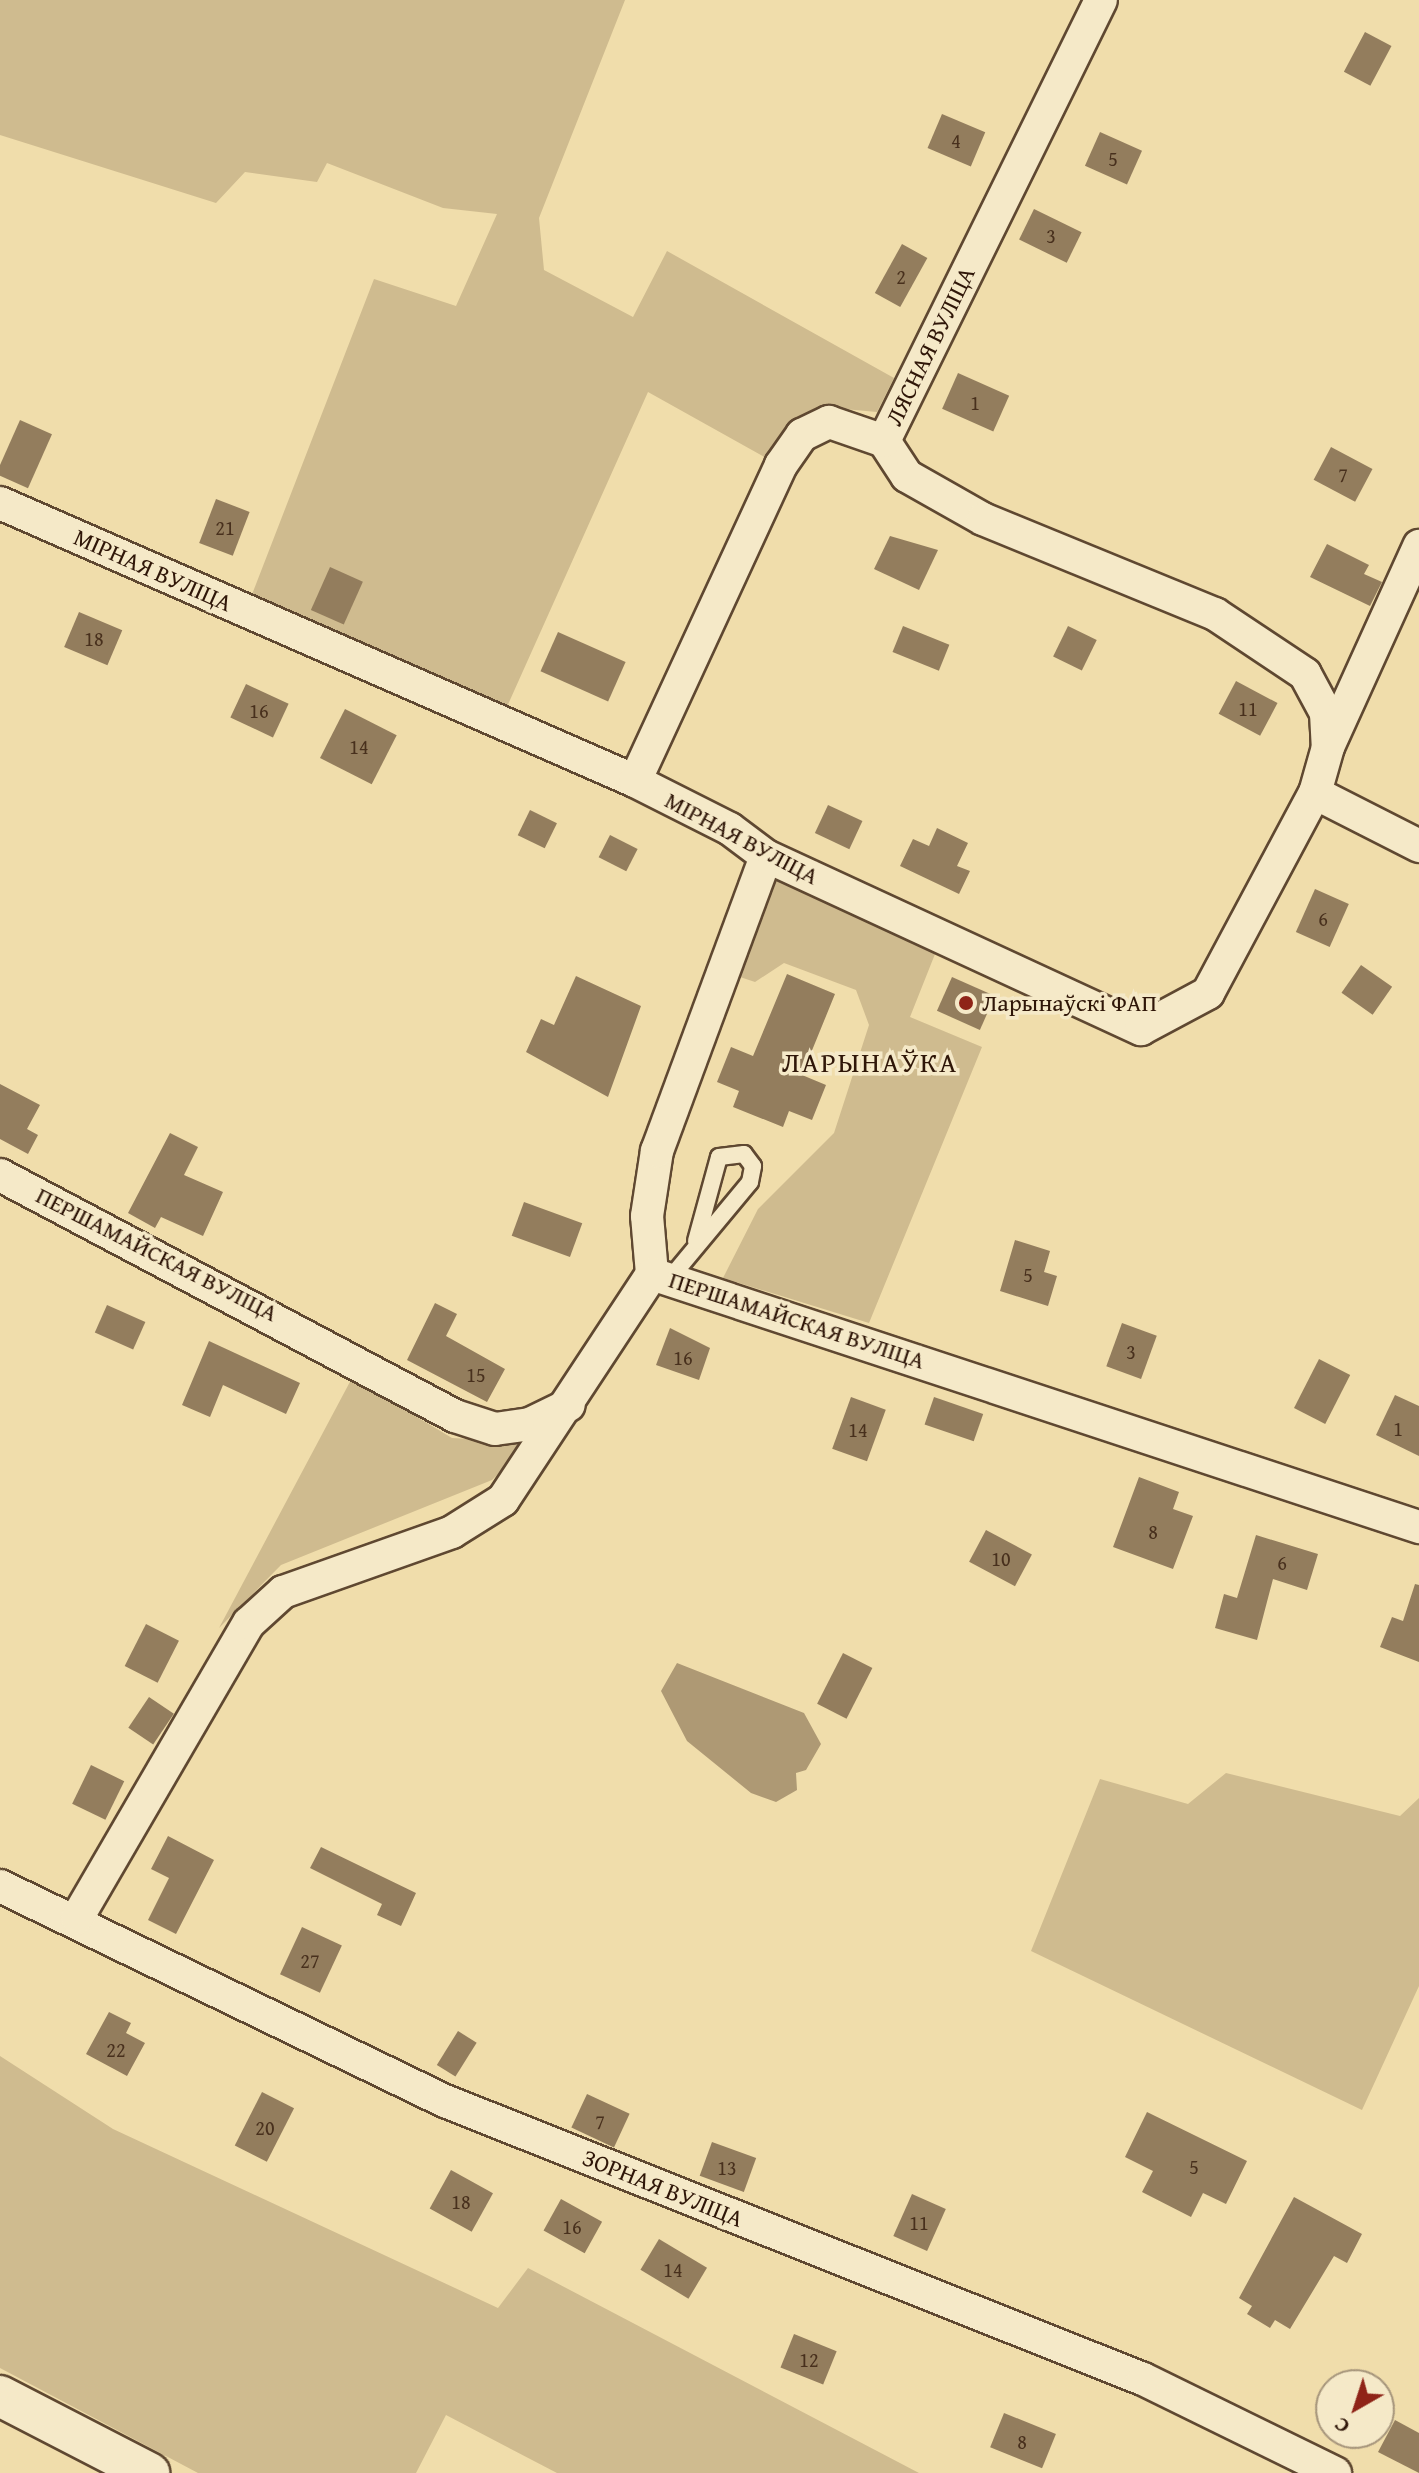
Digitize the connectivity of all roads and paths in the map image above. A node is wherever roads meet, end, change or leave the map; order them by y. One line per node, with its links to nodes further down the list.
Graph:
1 (1101, 0): 2 (street, ЛЯСНАЯ ВУЛІЦА)
2 (884, 441): 5 (street); 6 (street, ЛЯСНАЯ ВУЛІЦА)
3 (0, 503): 6 (street, МІРНАЯ ВУЛІЦА)
4 (1419, 546): 5 (street)
5 (1328, 747): 7 (street)
6 (635, 781): 9 (street, МІРНАЯ ВУЛІЦА)
7 (1315, 793): 8 (street); 9 (street, МІРНАЯ ВУЛІЦА)
8 (1419, 846)
9 (766, 856): 12 (street)
10 (0, 1175): 13 (street, ПЕРШАМАЙСКАЯ ВУЛІЦА)
11 (696, 1241): 11 (lane); 12 (lane)
12 (662, 1275): 13 (street, ПЕРШАМАЙСКАЯ ВУЛІЦА); 14 (street, ПЕРШАМАЙСКАЯ ВУЛІЦА)
13 (572, 1404): 16 (street)
14 (1419, 1527)
15 (0, 1886): 16 (street, ЗОРНАЯ ВУЛІЦА)
16 (77, 1918): 19 (street, ЗОРНАЯ ВУЛІЦА)
17 (0, 2396): 18 (street)
18 (149, 2473)
19 (1335, 2473)

